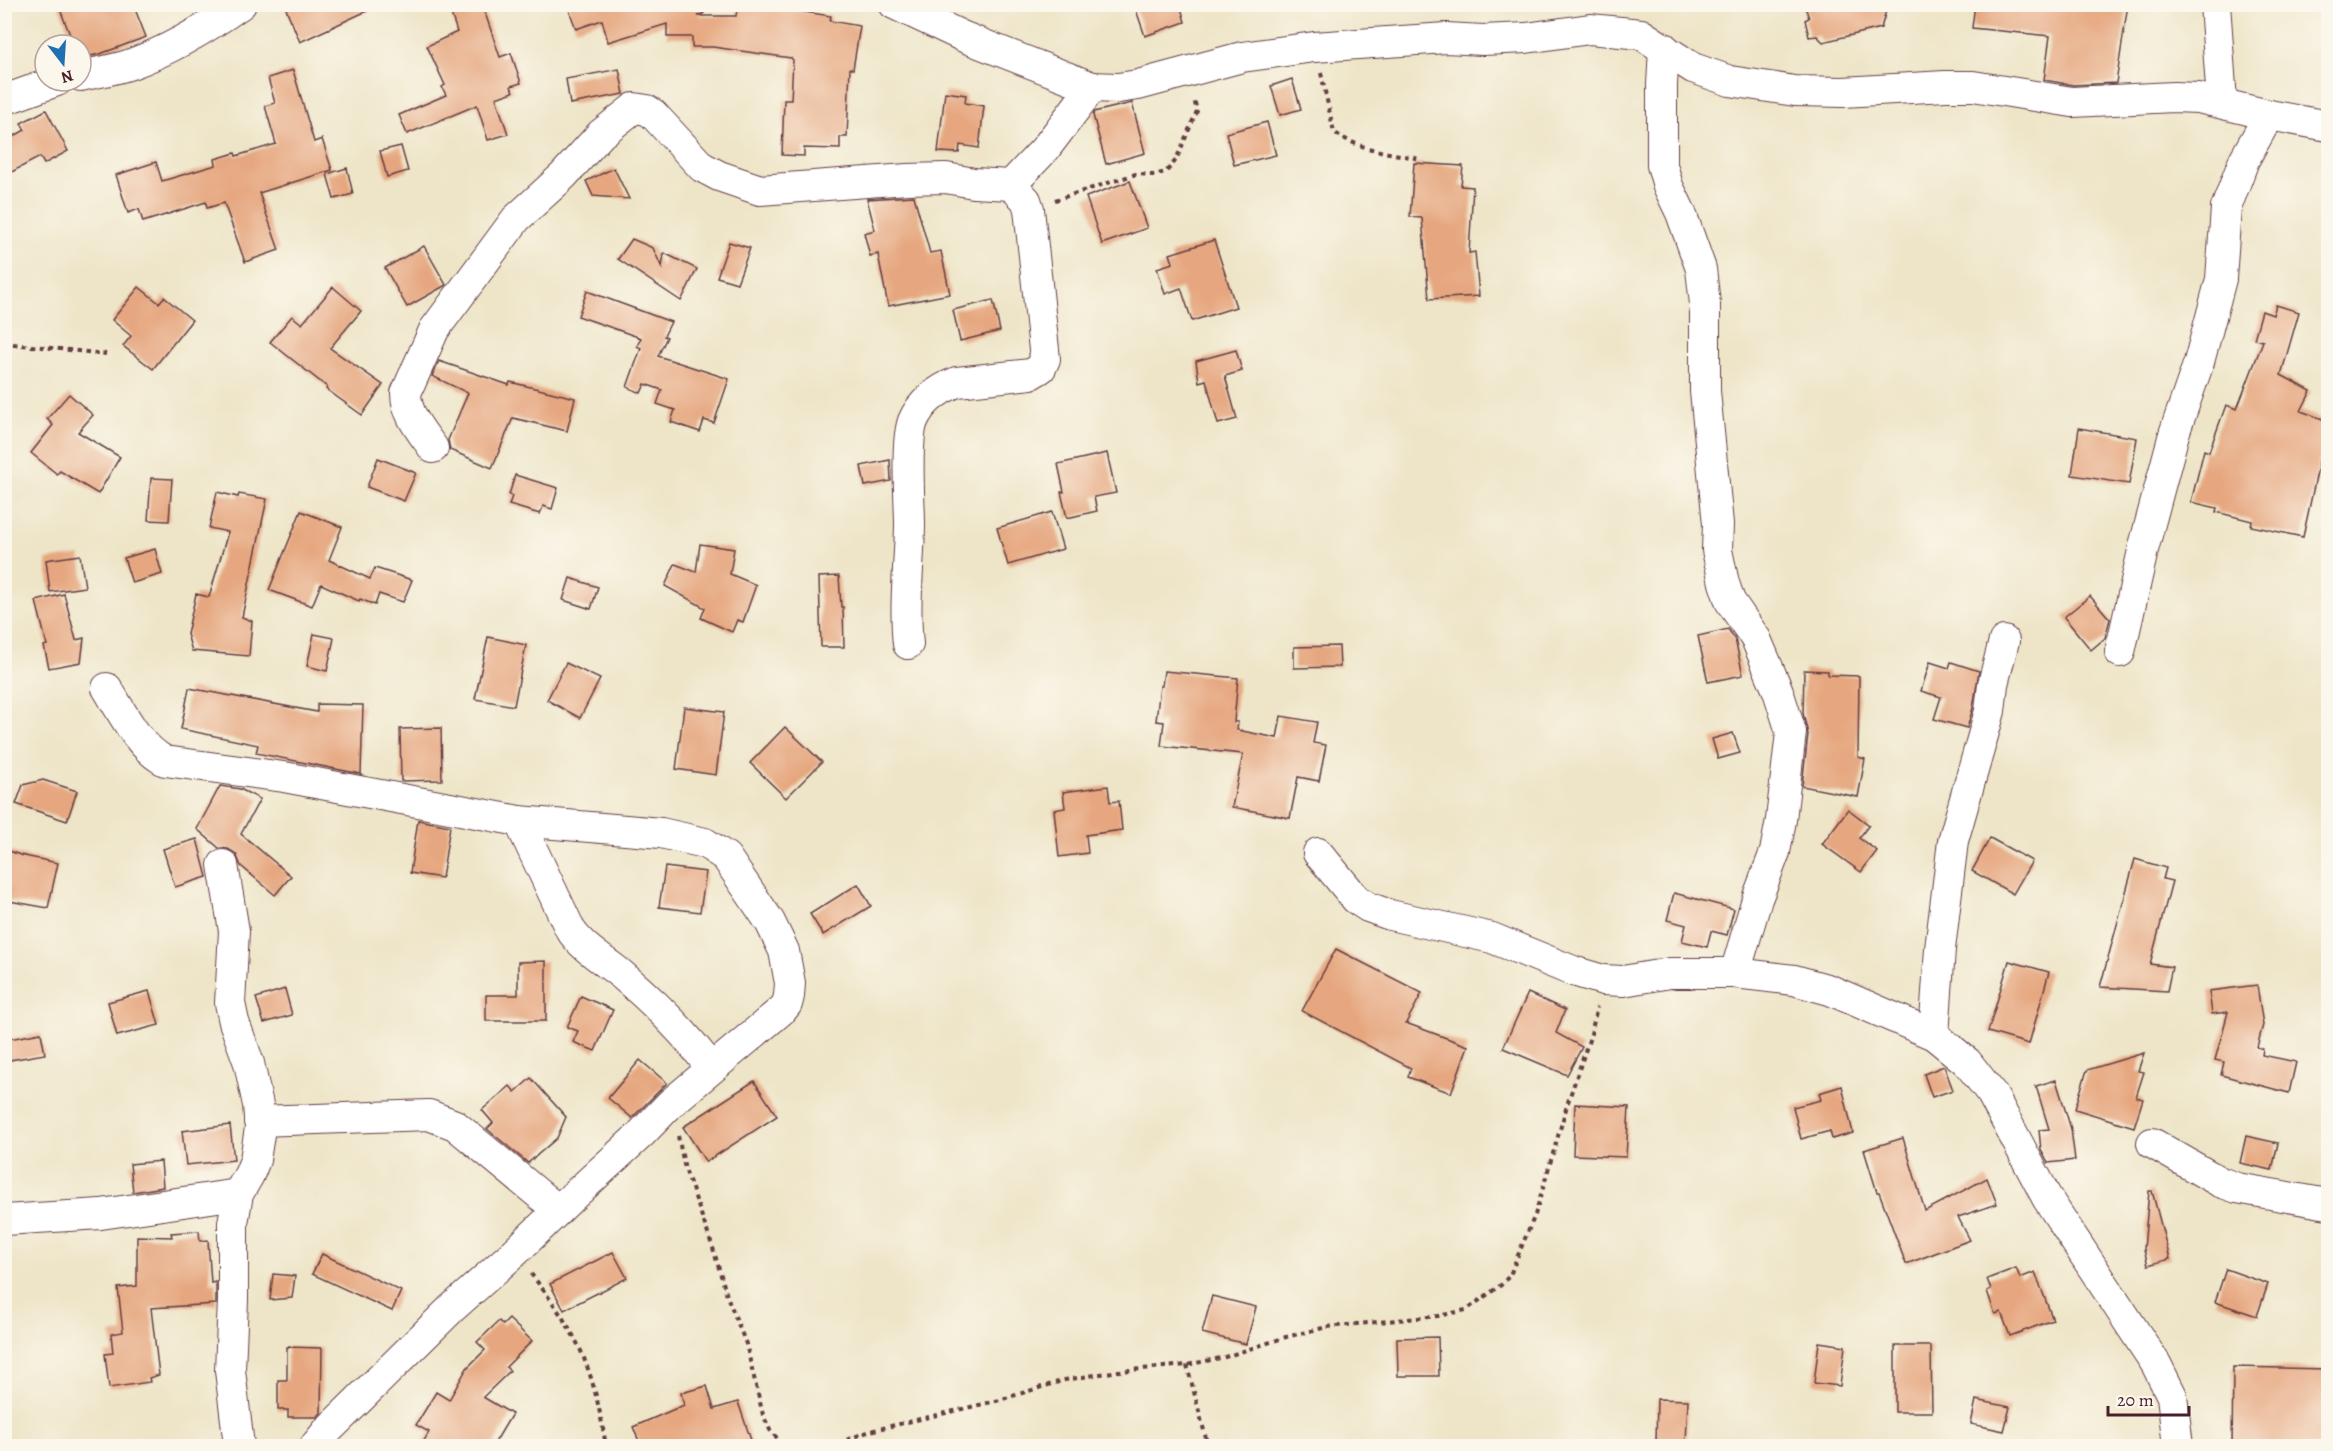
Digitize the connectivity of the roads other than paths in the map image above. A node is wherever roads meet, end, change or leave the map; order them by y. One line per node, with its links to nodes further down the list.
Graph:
1 (241, 4): 5 (street)
2 (894, 4): 6 (street)
3 (2215, 4): 9 (street)
4 (1664, 48): 6 (street); 9 (street); 21 (street)
5 (93, 73)
6 (1092, 87): 12 (street)
7 (33, 89): 8 (street)
8 (4, 99)
9 (2222, 102): 10 (street)
10 (2269, 115): 11 (street); 16 (street)
11 (2328, 126)
12 (1011, 185): 13 (street); 15 (street)
13 (433, 448)
14 (2004, 641): 22 (street)
15 (908, 644)
16 (2120, 652)
17 (107, 688): 18 (street)
18 (519, 821): 23 (street); 23 (street)
19 (1318, 853): 21 (street)
20 (223, 865): 24 (street)
21 (1735, 973): 22 (street)
22 (1934, 1035): 32 (street)
23 (711, 1068): 28 (street)
24 (259, 1121): 26 (street); 28 (street)
25 (2152, 1143): 27 (street)
26 (238, 1194): 29 (street); 30 (street)
27 (2328, 1204)
28 (558, 1210): 31 (street)
29 (4, 1220)
30 (239, 1446)
31 (315, 1446)
32 (2178, 1446)

